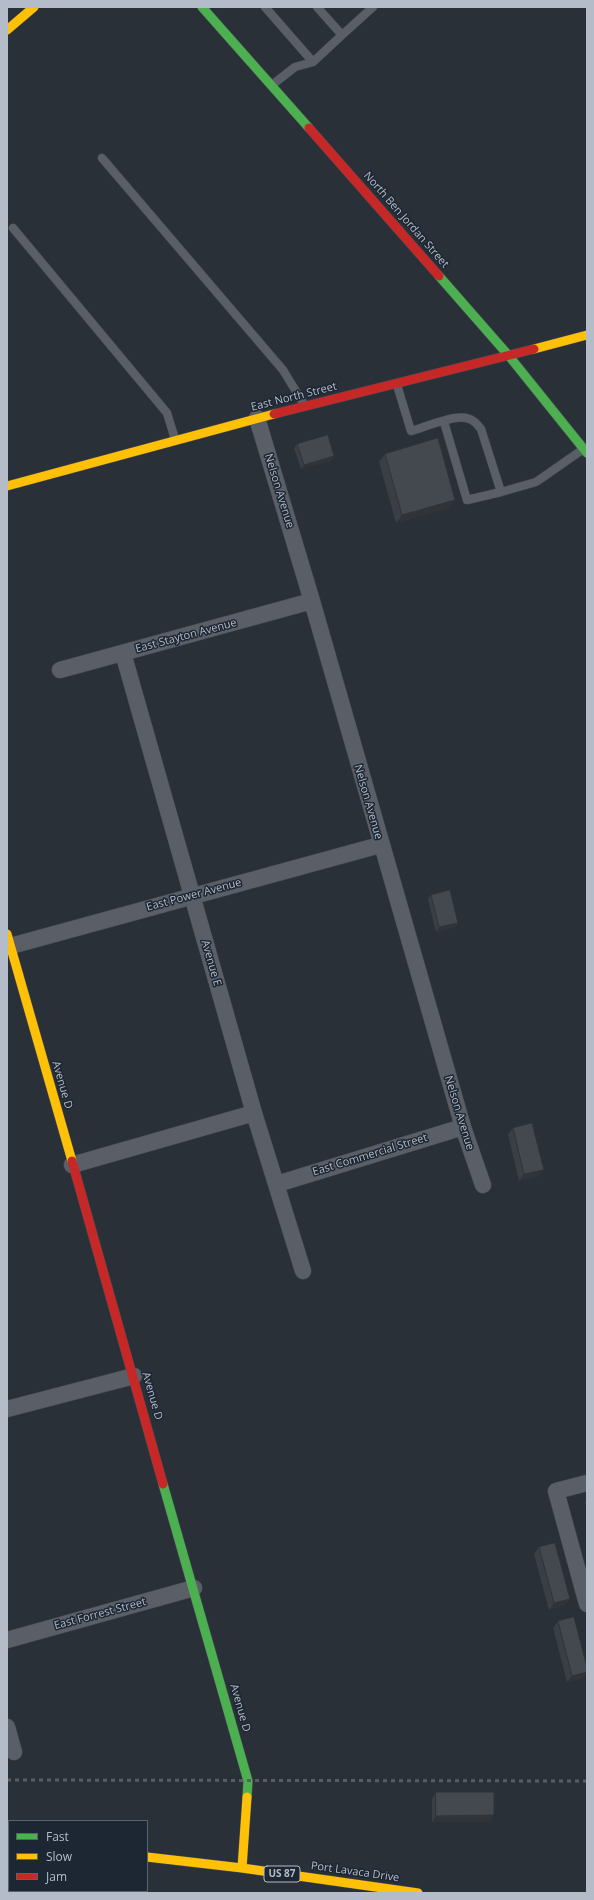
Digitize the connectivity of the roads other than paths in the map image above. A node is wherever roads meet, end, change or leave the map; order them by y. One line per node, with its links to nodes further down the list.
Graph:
1 (34, 7): 6 (street)
2 (266, 7): 8 (lane)
3 (316, 7): 7 (lane)
4 (373, 7): 7 (lane)
5 (207, 9): 9 (street, North Ben Jordan Street)
6 (7, 30)
7 (342, 35): 8 (lane)
8 (313, 62): 9 (lane)
9 (272, 86): 13 (street, North Ben Jordan Street)
10 (102, 158): 15 (lane)
11 (13, 228): 18 (lane)
12 (587, 335): 13 (street, East North Street)
13 (509, 356): 14 (street, East North Street); 19 (street, North Ben Jordan Street)
14 (397, 384): 15 (street, East North Street); 17 (lane)
15 (305, 407): 16 (street, East North Street)
16 (257, 418): 18 (street, East North Street); 22 (street, Nelson Avenue)
17 (444, 422): 21 (lane); 21 (lane)
18 (176, 440): 20 (street, East North Street)
19 (585, 451): 21 (lane)
20 (7, 486)
21 (501, 492)
22 (312, 601): 23 (street, East Stayton Avenue); 25 (street, Nelson Avenue)
23 (123, 653): 24 (street, East Stayton Avenue); 26 (street, Avenue E)
24 (60, 670)
25 (380, 845): 26 (street, East Power Avenue); 29 (street, Nelson Avenue)
26 (191, 896): 27 (street, East Power Avenue); 28 (street, Avenue E)
27 (8, 942): 30 (street, Avenue D)
28 (254, 1113): 30 (street); 31 (street, Avenue E)
29 (462, 1127): 31 (street, East Commercial Street); 32 (street, Nelson Avenue)
30 (72, 1165): 34 (street, Avenue D)
31 (277, 1184): 33 (street, Avenue E)
32 (483, 1185)
33 (303, 1271)
34 (134, 1376): 35 (street); 37 (street, Avenue D)
35 (7, 1409)
36 (587, 1483): 38 (street)
37 (194, 1588): 39 (street, East Forrest Street); 43 (street, Avenue D)
38 (587, 1604)
39 (7, 1640)
40 (7, 1727): 41 (street)
41 (14, 1752)
42 (148, 1857): 43 (street, Port Lavaca Drive / US 87)
43 (242, 1868): 44 (street, Port Lavaca Drive / US 87)
44 (418, 1893)

